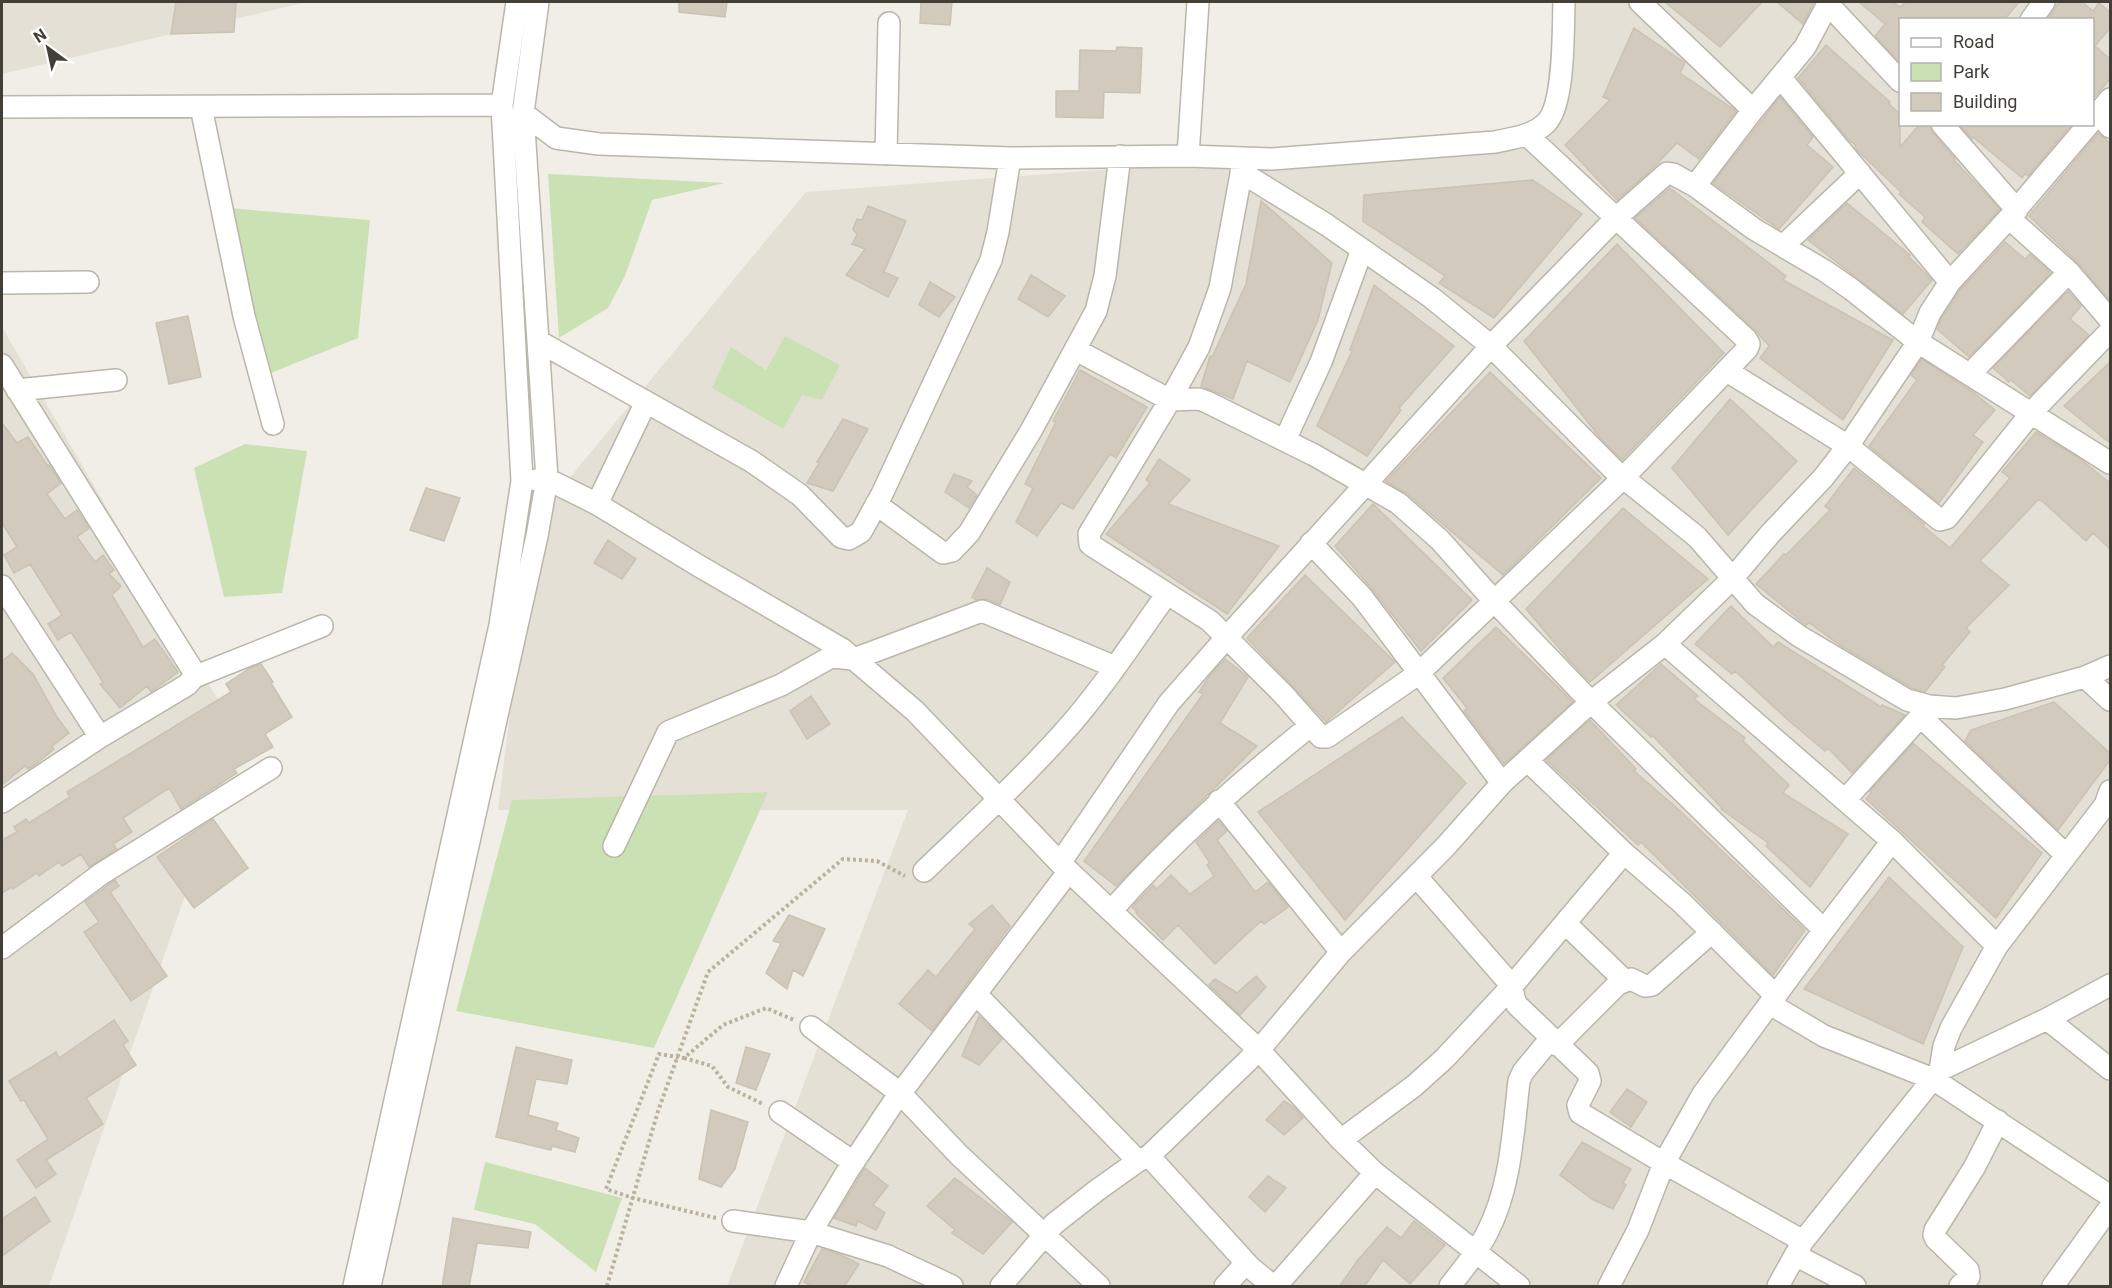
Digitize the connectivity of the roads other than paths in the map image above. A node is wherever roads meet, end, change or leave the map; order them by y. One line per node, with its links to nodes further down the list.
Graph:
1 (517, 2): 12 (street)
2 (538, 2): 16 (street)
3 (1198, 2): 22 (street)
4 (1564, 2): 19 (street)
5 (1640, 2): 15 (street)
6 (2044, 2): 8 (street)
7 (1828, 3): 10 (street); 11 (street)
8 (2032, 18)
9 (889, 23): 20 (street)
10 (1780, 77): 15 (street); 25 (street)
11 (1899, 80)
12 (502, 105): 14 (street); 55 (street)
13 (2, 107): 14 (street)
14 (201, 107): 49 (street)
15 (1753, 110): 26 (street)
16 (523, 112): 20 (street); 37 (street)
17 (1944, 126): 27 (street)
18 (2092, 126): 27 (street)
19 (1527, 135): 24 (street); 28 (street)
20 (886, 154): 23 (street)
21 (1120, 156): 22 (street); 23 (street); 40 (street)
22 (1188, 156): 24 (street)
23 (1010, 158): 58 (street)
24 (1242, 165): 30 (street); 46 (street)
25 (1860, 173): 29 (street); 33 (street)
26 (1695, 186): 28 (street); 29 (street)
27 (2013, 214): 31 (street); 33 (street)
28 (1616, 218): 39 (street); 42 (street)
29 (1783, 246): 38 (street)
30 (1362, 250): 39 (street); 50 (street)
31 (2069, 272): 35 (street); 43 (street)
32 (88, 282): 34 (street)
33 (1950, 282): 38 (street)
34 (2, 283)
35 (2110, 320)
36 (2110, 331): 48 (street)
37 (538, 341): 47 (street); 54 (street)
38 (1918, 342): 43 (street); 51 (street)
39 (1491, 346): 53 (street); 56 (street)
40 (1076, 350): 46 (street); 58 (street)
41 (2, 365): 45 (street)
42 (1727, 370): 51 (street); 53 (street)
43 (1970, 374): 48 (street)
44 (116, 380): 45 (street)
45 (17, 390): 71 (street)
46 (1170, 400): 50 (street); 62 (street)
47 (646, 402): 57 (street); 58 (street)
48 (2032, 412): 51 (street); 52 (street)
49 (273, 424)
50 (1285, 440): 56 (street)
51 (1848, 446): 60 (street)
52 (2110, 463)
53 (1624, 477): 60 (street); 63 (street)
54 (547, 478): 55 (street); 57 (street); 128 (street)
55 (522, 481): 127 (street)
56 (1364, 484): 59 (street); 63 (street)
57 (597, 504): 67 (street)
58 (876, 504)
59 (1311, 543): 65 (street); 70 (street)
60 (1732, 579): 66 (street); 75 (street)
61 (2, 586): 77 (street)
62 (1167, 594): 65 (street); 69 (street)
63 (1495, 602): 70 (street); 74 (street)
64 (322, 626): 71 (street)
65 (1227, 637): 76 (street); 90 (street)
66 (1665, 644): 74 (street); 82 (street)
67 (854, 659): 69 (street); 81 (street); 87 (street)
68 (2110, 666): 72 (street)
69 (1115, 667): 81 (street)
70 (1418, 674): 76 (street); 80 (street)
71 (194, 677): 77 (street)
72 (2085, 677): 73 (street); 75 (street)
73 (2110, 700)
74 (1590, 702): 78 (street); 95 (street)
75 (1925, 711): 82 (street); 89 (street)
76 (1310, 726): 83 (street)
77 (100, 737): 84 (street)
78 (1527, 760): 80 (street); 88 (street)
79 (271, 768): 98 (street)
80 (1502, 783): 92 (street)
81 (1000, 799): 90 (street); 91 (street)
82 (1845, 800): 86 (street)
83 (1219, 801): 93 (street); 99 (street)
84 (2, 802)
85 (2109, 802): 89 (street)
86 (1892, 841): 95 (street); 97 (street)
87 (614, 846)
88 (1624, 853): 94 (street); 96 (street)
89 (2066, 855): 97 (street)
90 (1064, 867): 93 (street); 103 (street)
91 (924, 871)
92 (1416, 876): 99 (street); 101 (street)
93 (1111, 911): 108 (street)
94 (1566, 924): 100 (street); 101 (street)
95 (1824, 930): 104 (street)
96 (1712, 932): 100 (street); 104 (street)
97 (1997, 946): 110 (street)
98 (2, 948)
99 (1341, 952): 108 (street)
100 (1624, 980): 107 (street)
101 (1512, 986): 107 (street); 114 (street)
102 (2110, 986): 105 (street)
103 (976, 994): 111 (street); 115 (street)
104 (1773, 1000): 110 (street); 117 (street)
105 (2047, 1019): 109 (street); 110 (street)
106 (811, 1027): 111 (street)
107 (1554, 1041): 117 (street); 124 (street)
108 (1259, 1050): 114 (street); 115 (street)
109 (2110, 1069)
110 (1936, 1074): 113 (street); 123 (street)
111 (900, 1093): 116 (street); 122 (street)
112 (780, 1112): 116 (street)
113 (1998, 1121): 119 (street); 139 (street)
114 (1341, 1140): 118 (street)
115 (1143, 1159): 122 (street); 125 (street)
116 (853, 1162): 121 (street)
117 (1664, 1163): 123 (street); 136 (street)
118 (1375, 1173): 124 (street); 133 (street)
119 (2109, 1194): 140 (street)
120 (733, 1221): 121 (street)
121 (811, 1232): 126 (street); 129 (street)
122 (1044, 1236): 130 (street); 131 (street)
123 (1799, 1248): 137 (street); 138 (street)
124 (1476, 1253): 134 (street); 135 (street)
125 (1246, 1263): 132 (street); 133 (street)
126 (789, 1286)
127 (354, 1287)
128 (370, 1287)
129 (952, 1287)
130 (1001, 1287)
131 (1099, 1287)
132 (1226, 1287)
133 (1274, 1287)
134 (1450, 1287)
135 (1519, 1287)
136 (1609, 1287)
137 (1779, 1287)
138 (1855, 1287)
139 (1960, 1287)
140 (2052, 1287)

